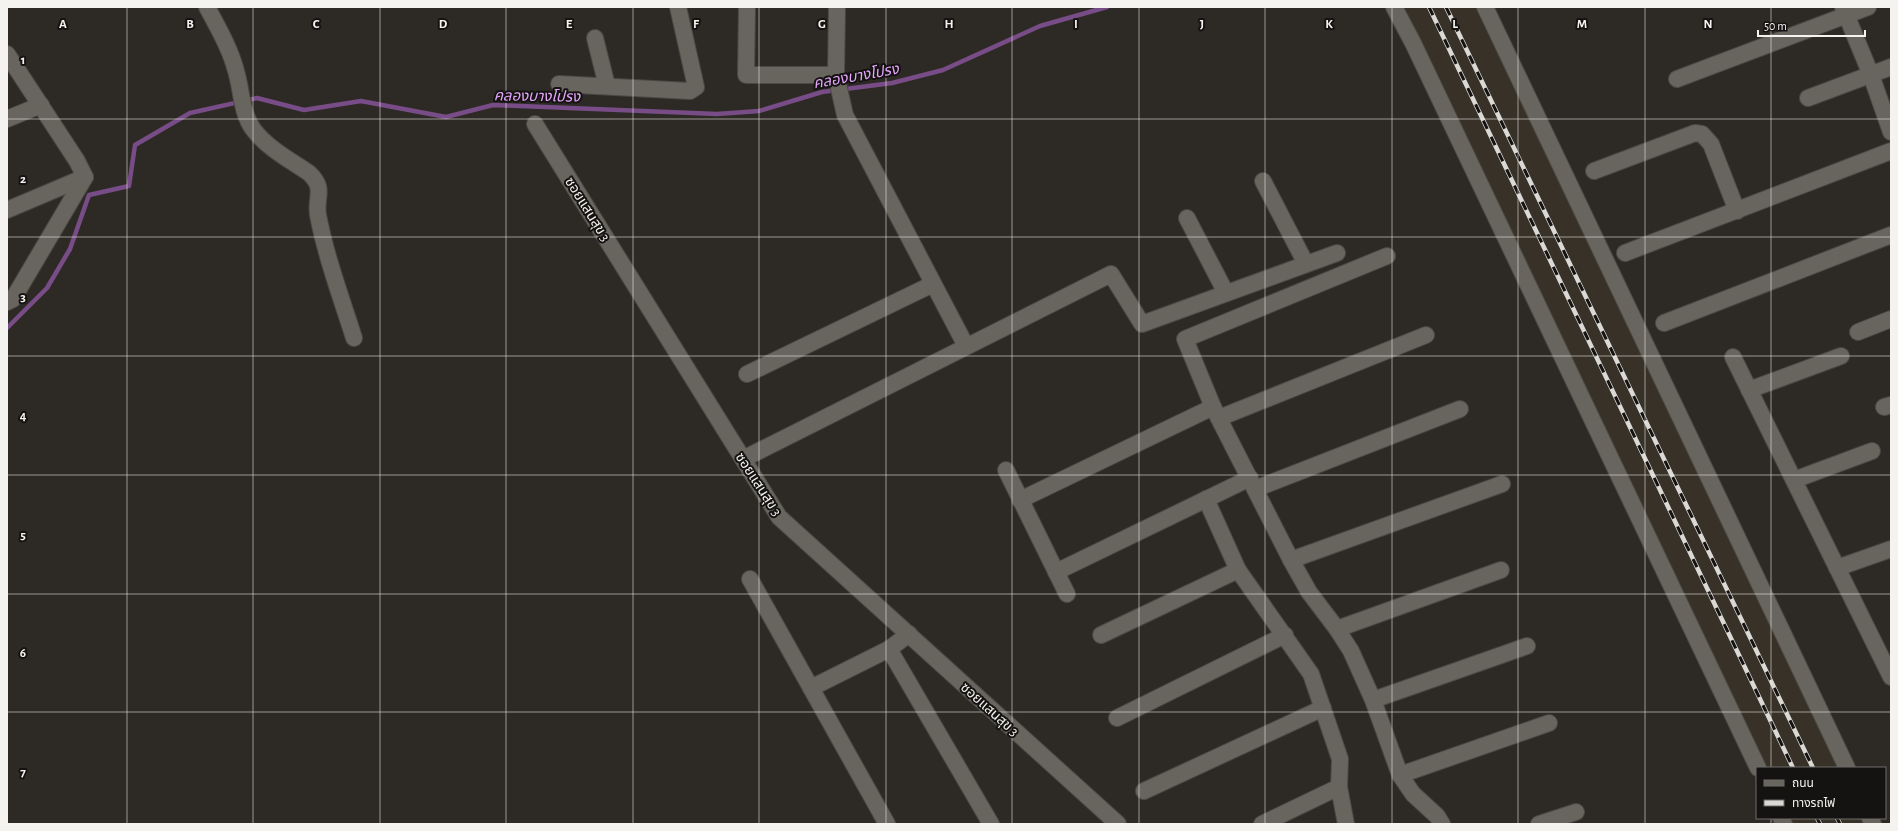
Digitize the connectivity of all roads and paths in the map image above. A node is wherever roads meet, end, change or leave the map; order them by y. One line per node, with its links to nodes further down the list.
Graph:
1 (207, 7): 41 (street)
2 (678, 7): 16 (street)
3 (747, 7): 13 (street)
4 (837, 7): 13 (street)
5 (1394, 7): 77 (street)
6 (1485, 7): 78 (street)
7 (1868, 7): 8 (street)
8 (1845, 11): 12 (street); 14 (street)
9 (595, 38): 16 (street)
10 (7, 54): 18 (street)
11 (1891, 67): 12 (street)
12 (1871, 74): 17 (street); 21 (street)
13 (837, 78): 34 (street)
14 (1676, 79)
15 (559, 84): 16 (street)
16 (607, 86)
17 (1808, 98)
18 (41, 105): 19 (street); 24 (street)
19 (7, 119)
20 (535, 124): 50 (street, ซอยแสนสุข 3)
21 (1891, 132)
22 (1891, 151): 27 (street)
23 (1594, 171): 27 (street)
24 (85, 177): 26 (street); 36 (street)
25 (1263, 181): 33 (street)
26 (7, 210)
27 (1737, 212): 31 (street)
28 (1187, 218): 35 (street)
29 (1891, 235): 38 (street)
30 (1337, 253): 33 (street)
31 (1625, 254)
32 (1387, 256): 48 (street)
33 (1306, 264): 35 (street)
34 (934, 284): 42 (street); 45 (street)
35 (1226, 293): 42 (street)
36 (7, 302)
37 (1891, 319): 39 (street)
38 (1664, 323)
39 (1858, 332)
40 (1426, 335): 48 (street)
41 (354, 338)
42 (966, 346): 50 (street)
43 (1841, 356): 46 (street)
44 (1733, 357): 46 (street)
45 (747, 374)
46 (1749, 390): 52 (street)
47 (1460, 409): 53 (street)
48 (1216, 412): 53 (street); 56 (street)
49 (1872, 451): 52 (street)
50 (743, 459): 66 (street, ซอยแสนสุข 3)
51 (1006, 470): 56 (street)
52 (1794, 480): 59 (street)
53 (1252, 484): 55 (street); 58 (street)
54 (1502, 484): 58 (street)
55 (1206, 499): 60 (street); 62 (street)
56 (1020, 500): 62 (street)
57 (1891, 548): 59 (street)
58 (1291, 560): 65 (street)
59 (1837, 568): 71 (street)
60 (1238, 570): 67 (street); 68 (street)
61 (1501, 570): 65 (street)
62 (1056, 572): 64 (street)
63 (750, 579): 72 (street)
64 (1067, 594)
65 (1337, 628): 73 (street)
66 (908, 634): 70 (street); 85 (street, ซอยแสนสุข 3)
67 (1101, 635)
68 (1285, 635): 74 (street); 75 (street)
69 (1527, 646): 73 (street)
70 (889, 649): 72 (street); 84 (street)
71 (1891, 677)
72 (811, 688): 83 (street)
73 (1373, 700): 79 (street)
74 (1323, 708): 80 (street); 81 (street)
75 (1118, 718)
76 (1548, 722): 79 (street)
77 (1758, 767)
78 (1847, 767)
79 (1400, 775): 88 (street)
80 (1339, 787): 86 (street); 87 (street)
81 (1144, 791)
82 (1576, 812): 89 (street)
83 (887, 824)
84 (991, 824)
85 (1118, 824)
86 (1262, 824)
87 (1346, 824)
88 (1442, 824)
89 (1539, 824)

